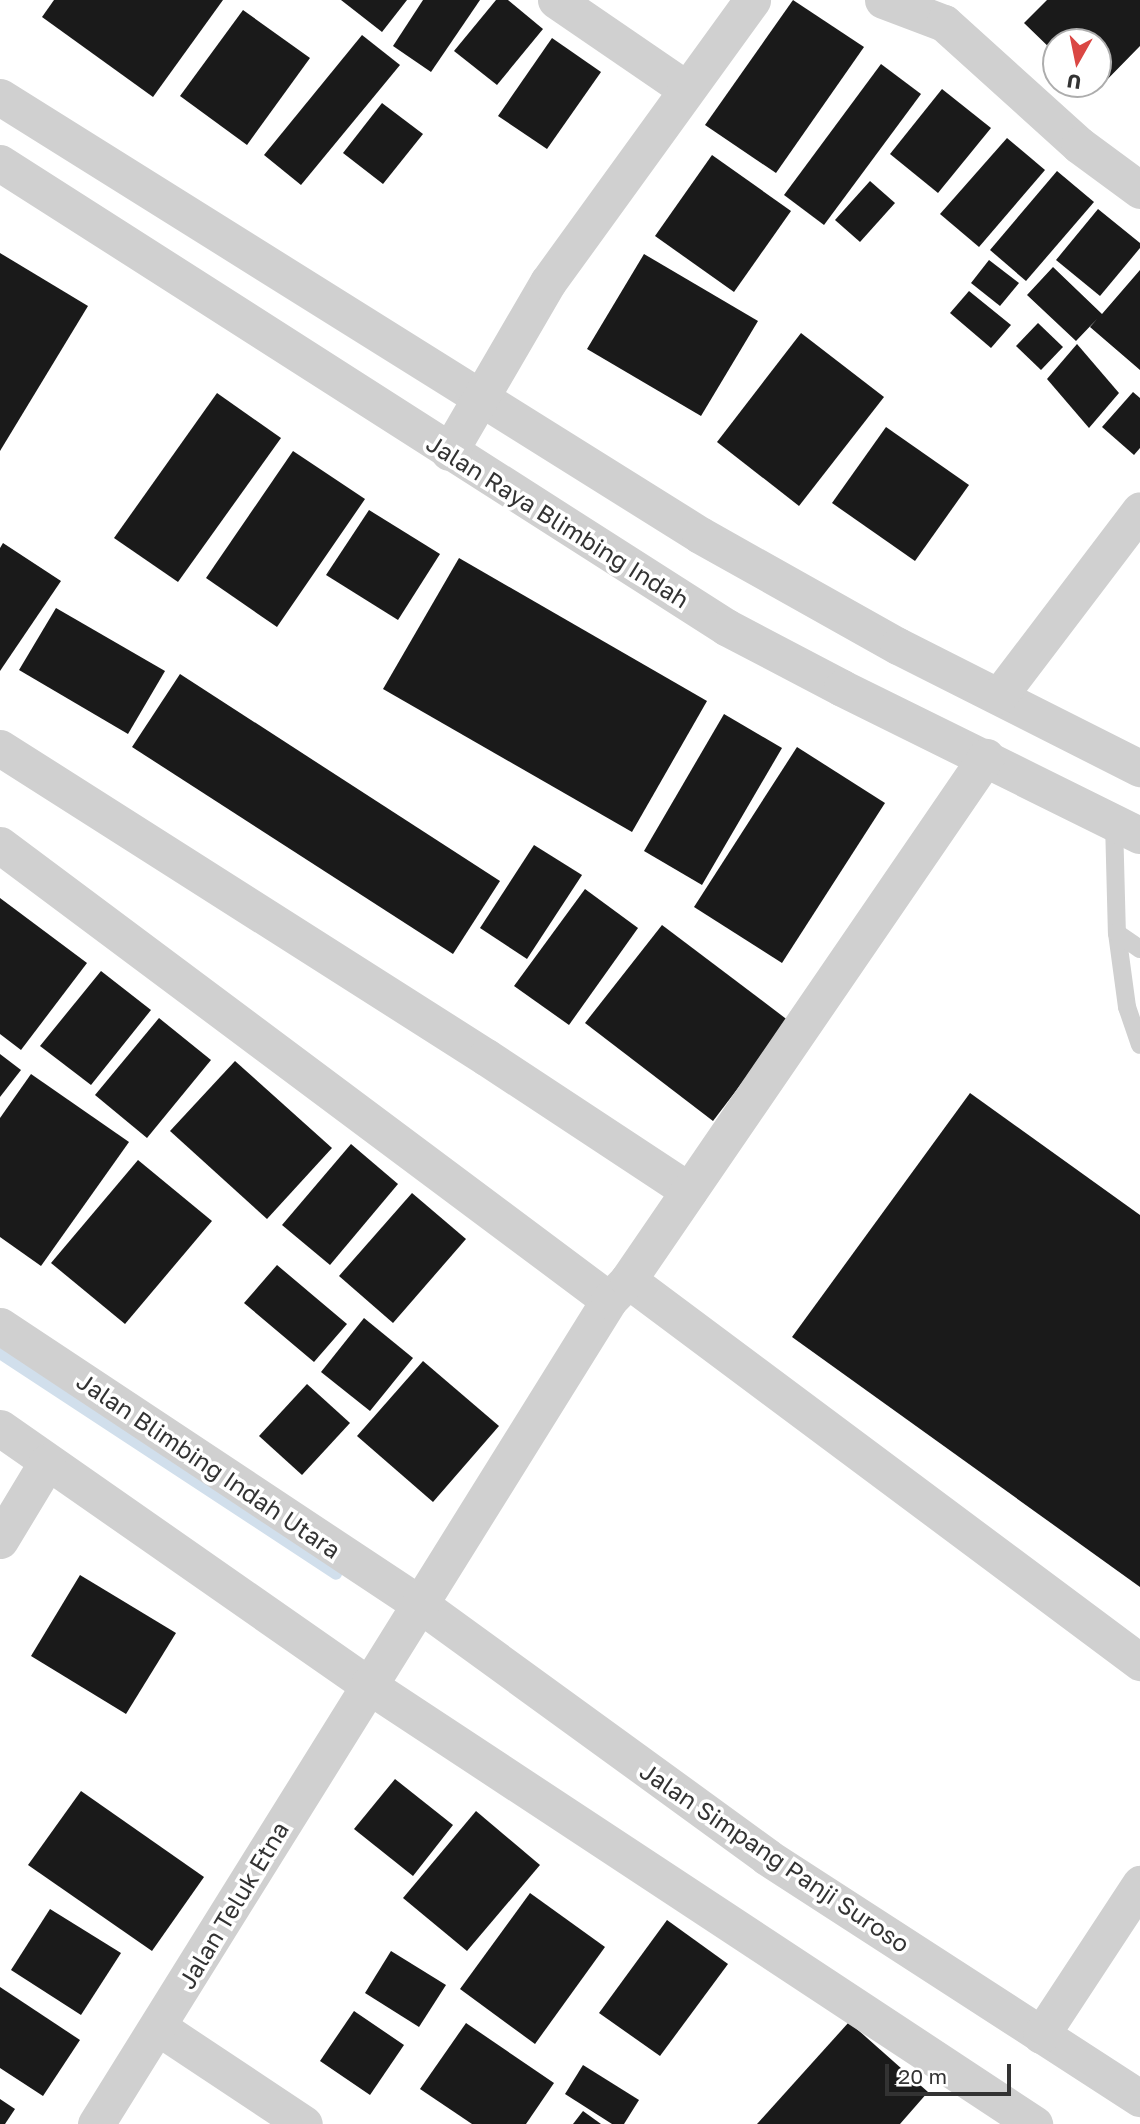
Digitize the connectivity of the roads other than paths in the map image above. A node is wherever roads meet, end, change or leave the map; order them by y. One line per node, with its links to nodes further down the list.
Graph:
1 (556, 0): 5 (street)
2 (752, 0): 5 (street)
3 (883, 0): 4 (street)
4 (939, 12): 8 (street)
5 (687, 89): 9 (street)
6 (0, 97): 9 (street)
7 (0, 163): 10 (street, Jalan Raya Blimbing Indah)
8 (1140, 190)
9 (481, 399): 10 (street); 12 (street)
10 (449, 452): 14 (street, Jalan Raya Blimbing Indah)
11 (1140, 510): 12 (street)
12 (999, 696): 15 (street)
13 (0, 748): 21 (street)
14 (986, 757): 16 (street, Jalan Raya Blimbing Indah); 21 (street, Jalan Teluk Etna)
15 (1140, 768)
16 (1127, 829): 18 (lane)
17 (0, 845): 22 (street)
18 (1117, 933): 19 (lane); 20 (lane)
19 (1140, 949)
20 (1140, 1045)
21 (689, 1191): 22 (street, Jalan Teluk Etna)
22 (618, 1290): 27 (street, Jalan Teluk Etna); 28 (street)
23 (0, 1326): 27 (street, Jalan Blimbing Indah Utara)
24 (0, 1428): 25 (street)
25 (47, 1462): 26 (street); 29 (street)
26 (0, 1540)
27 (418, 1603): 29 (street, Jalan Teluk Etna); 32 (street, Jalan Simpang Panji Suroso)
28 (1140, 1662)
29 (368, 1685): 31 (street, Jalan Teluk Etna); 36 (street)
30 (1140, 1884): 32 (street)
31 (158, 2027): 34 (street, Jalan Teluk Etna); 35 (street)
32 (1041, 2035): 33 (street, Jalan Simpang Panji Suroso)
33 (1140, 2098)
34 (96, 2124)
35 (304, 2124)
36 (1034, 2124)

